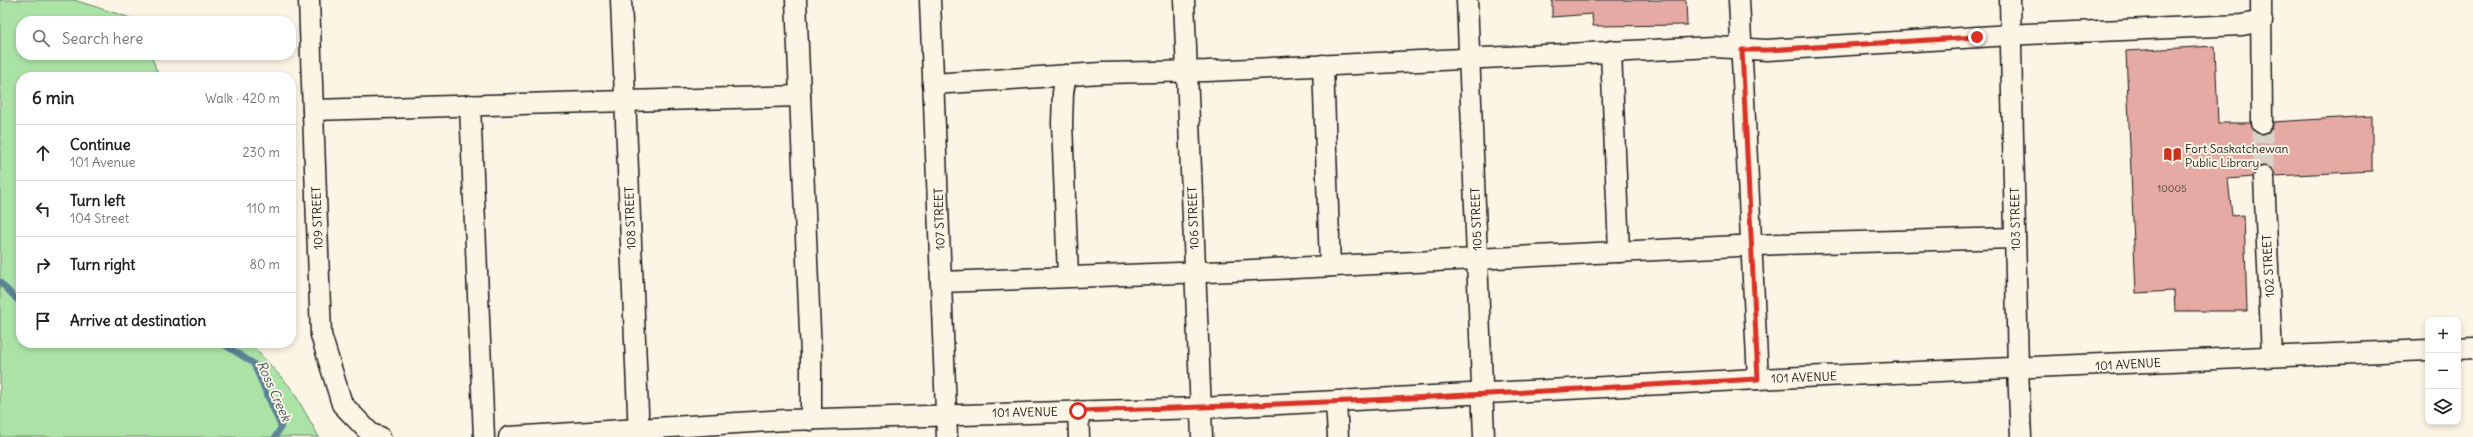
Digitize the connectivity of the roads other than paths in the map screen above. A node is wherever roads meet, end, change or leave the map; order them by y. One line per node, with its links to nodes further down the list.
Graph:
1 (308, 0): 22 (street, 109 STREET)
2 (621, 0): 20 (street, 108 STREET)
3 (796, 0): 19 (street)
4 (930, 0): 18 (street, 107 STREET)
5 (1184, 0): 16 (street, 106 STREET)
6 (1467, 0): 14 (street, 105 STREET)
7 (1739, 0): 12 (street)
8 (2010, 0): 11 (street, 103 STREET)
9 (2261, 0): 10 (street)
10 (2262, 21): 11 (street); 23 (street)
11 (2011, 34): 12 (street); 25 (street, 103 STREET)
12 (1742, 50): 13 (street); 26 (street)
13 (1612, 51): 14 (street); 27 (street)
14 (1470, 58): 15 (street); 28 (street, 105 STREET)
15 (1323, 65): 16 (street); 29 (street)
16 (1187, 71): 17 (street); 30 (street, 106 STREET)
17 (1066, 75): 18 (street); 31 (street)
18 (933, 84): 32 (street, 107 STREET)
19 (800, 96): 20 (street); 44 (street)
20 (625, 100): 21 (street); 46 (street, 108 STREET)
21 (470, 105): 22 (street); 48 (street)
22 (313, 110): 47 (street, 109 STREET)
23 (2262, 122)
24 (2264, 177): 36 (street, 102 STREET)
25 (2015, 238): 26 (street); 37 (street, 103 STREET)
26 (1751, 246): 27 (street); 38 (street)
27 (1619, 252): 28 (street)
28 (1477, 258): 29 (street); 39 (street, 105 STREET)
29 (1330, 266): 30 (street)
30 (1196, 272): 31 (street); 41 (street, 106 STREET)
31 (1068, 276): 32 (street)
32 (941, 282): 43 (street, 107 STREET)
33 (2473, 348): 34 (street)
34 (2461, 349)
35 (2425, 350): 36 (street, 101 AVENUE)
36 (2272, 356): 37 (street, 101 AVENUE)
37 (2018, 369): 38 (street, 101 AVENUE); 55 (street, 103 STREET)
38 (1758, 379): 39 (street, 101 AVENUE)
39 (1482, 395): 40 (street, 101 AVENUE); 54 (street, 105 STREET)
40 (1336, 402): 41 (street, 101 AVENUE); 53 (street)
41 (1201, 408): 42 (street, 101 AVENUE); 52 (street, 106 STREET)
42 (1078, 411): 43 (street, 101 AVENUE); 51 (street)
43 (947, 414): 44 (street, 101 AVENUE); 50 (street, 107 STREET)
44 (811, 420): 45 (street, 101 AVENUE)
45 (788, 429): 46 (street, 101 AVENUE)
46 (639, 433): 49 (street, 101 AVENUE)
47 (380, 437)
48 (484, 437)
49 (509, 437)
50 (948, 437)
51 (1079, 437)
52 (1202, 437)
53 (1338, 437)
54 (1484, 437)
55 (2021, 437)

